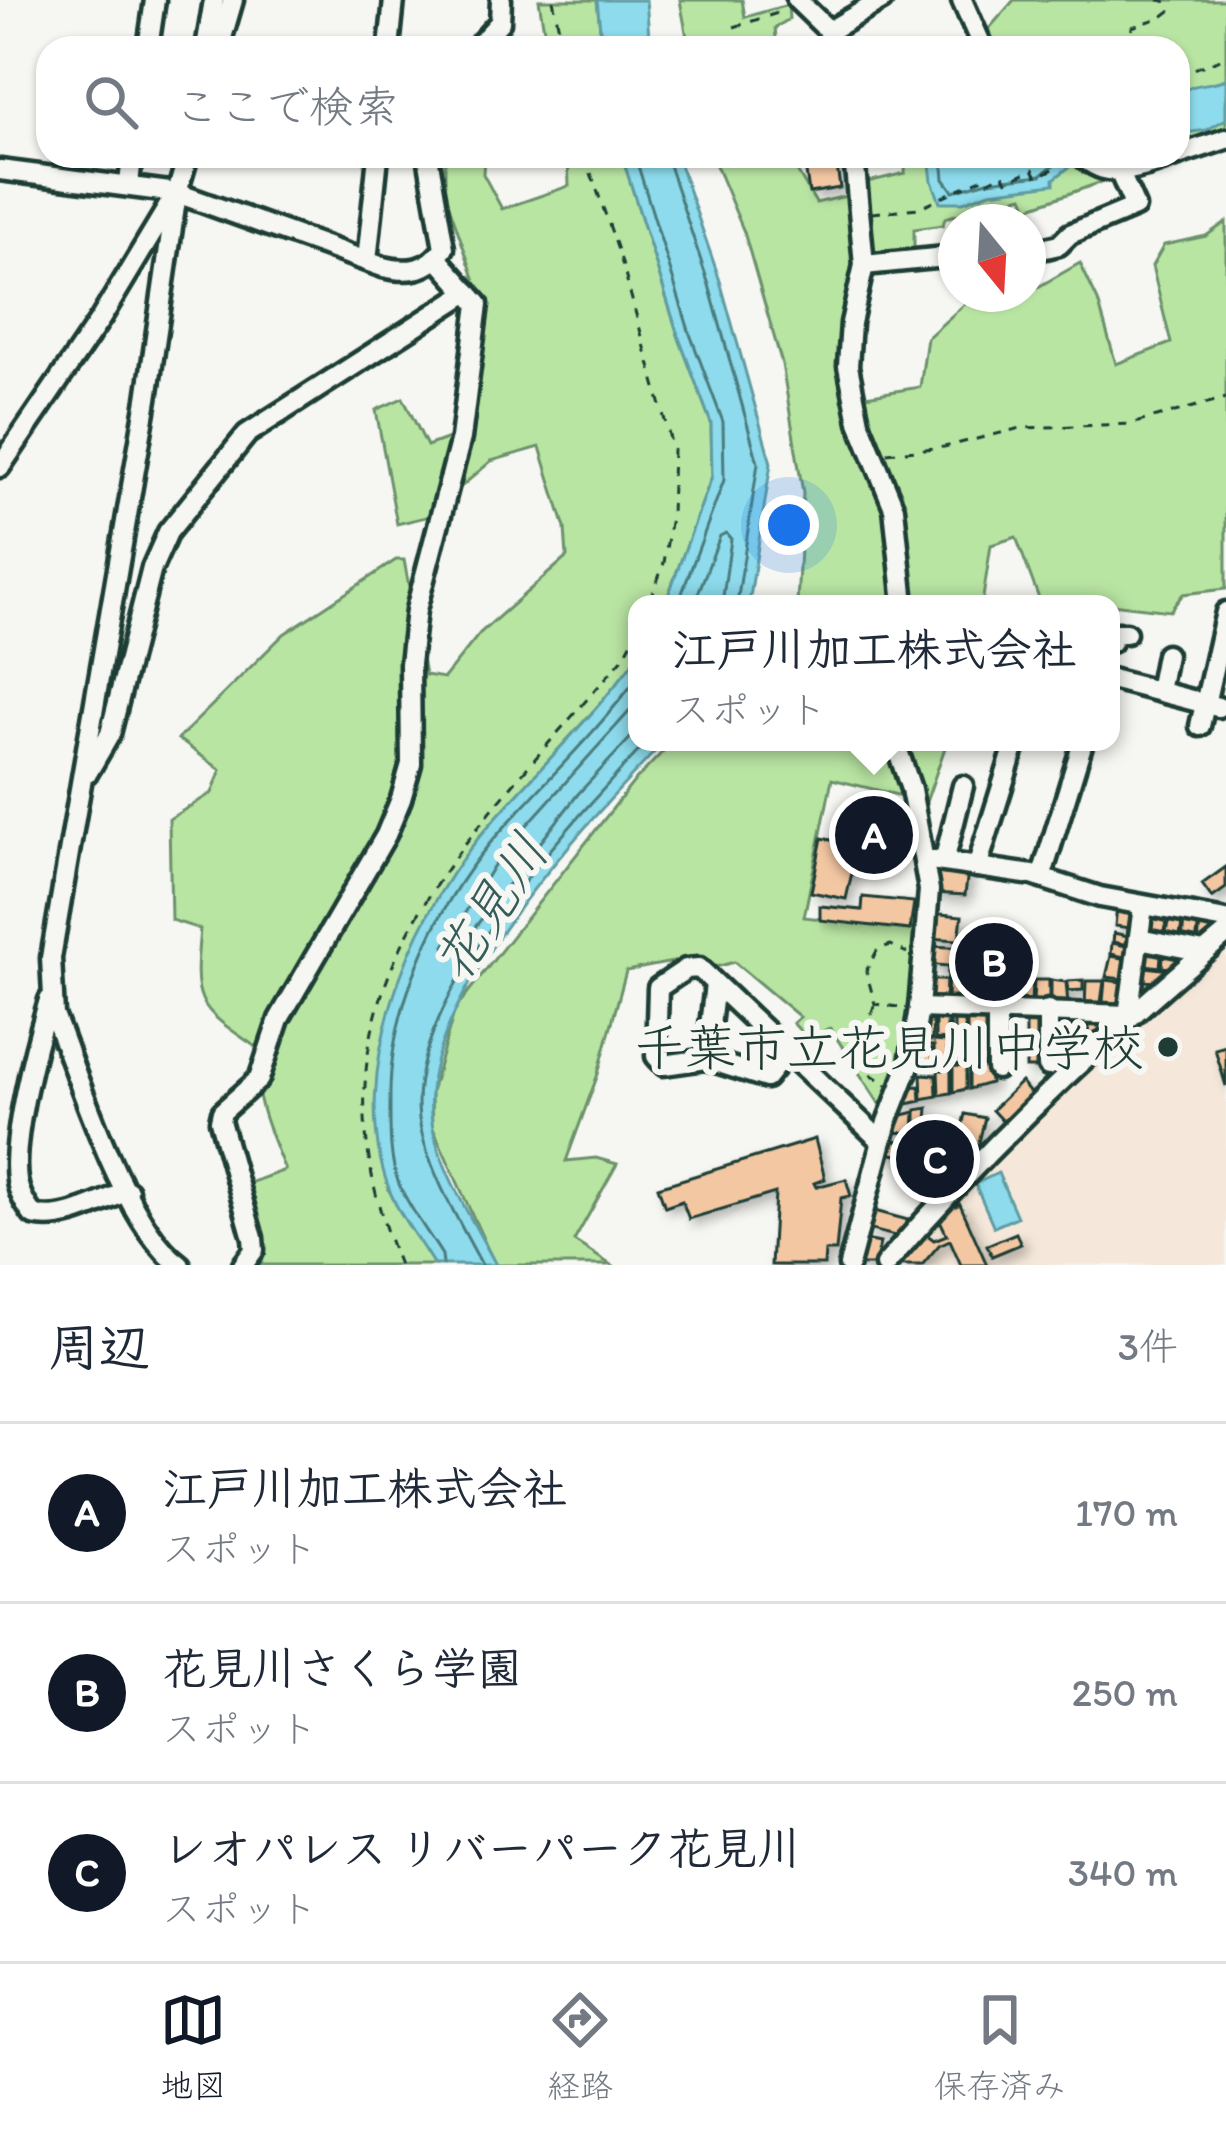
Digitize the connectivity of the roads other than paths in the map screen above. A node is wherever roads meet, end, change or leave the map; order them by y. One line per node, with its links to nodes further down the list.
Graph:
1 (154, 0): 9 (street)
2 (214, 0): 10 (street)
3 (233, 0): 11 (street)
4 (394, 0): 12 (street)
5 (502, 0): 13 (street)
6 (882, 0): 15 (street)
7 (962, 0): 16 (street)
8 (797, 1): 14 (street)
9 (150, 36)
10 (208, 36)
11 (222, 36)
12 (390, 36)
13 (487, 36)
14 (829, 36)
15 (836, 36)
16 (978, 36)
17 (1226, 139): 18 (street)
18 (1190, 151)
19 (131, 168): 28 (street)
20 (184, 168): 29 (street)
21 (377, 168): 33 (street)
22 (430, 168): 31 (street)
23 (856, 168): 34 (street)
24 (1098, 168): 27 (street)
25 (1137, 168): 27 (street)
26 (0, 170): 28 (street)
27 (1120, 173): 30 (street)
28 (128, 184): 29 (street)
29 (177, 193): 33 (street); 36 (street); 48 (street)
30 (1046, 248)
31 (436, 258): 33 (street); 35 (street)
32 (938, 258): 34 (street)
33 (367, 261)
34 (864, 265): 37 (street)
35 (468, 292): 48 (street); 73 (street)
36 (0, 467)
37 (903, 595)
38 (1226, 612): 42 (street)
39 (1166, 655): 41 (street)
40 (1120, 681): 41 (street)
41 (1166, 693): 42 (street); 43 (street)
42 (1213, 705): 44 (street)
43 (1168, 717)
44 (1200, 726)
45 (898, 751): 50 (street)
46 (1013, 751): 51 (street)
47 (1080, 751): 52 (street)
48 (85, 776): 59 (street)
49 (963, 786): 50 (street)
50 (934, 860): 51 (street); 60 (street)
51 (977, 867): 52 (street)
52 (1041, 878): 53 (street)
53 (1143, 907): 54 (street); 56 (street)
54 (1226, 920)
55 (1226, 934): 57 (street)
56 (1139, 939): 57 (street); 63 (street)
57 (1204, 952): 63 (street)
58 (715, 984): 64 (street); 65 (street); 65 (street)
59 (50, 996): 69 (street); 71 (street)
60 (920, 1008): 61 (street); 70 (street)
61 (997, 1009): 62 (street); 67 (street)
62 (1048, 1010): 63 (street); 66 (street)
63 (1128, 1015): 75 (street)
64 (785, 1053): 65 (street); 70 (street)
65 (706, 1058)
66 (1048, 1066)
67 (997, 1069)
68 (0, 1130): 69 (street)
69 (21, 1131): 71 (street)
70 (881, 1141): 74 (street)
71 (128, 1192): 72 (street)
72 (180, 1265)
73 (243, 1265)
74 (849, 1265)
75 (885, 1265)

